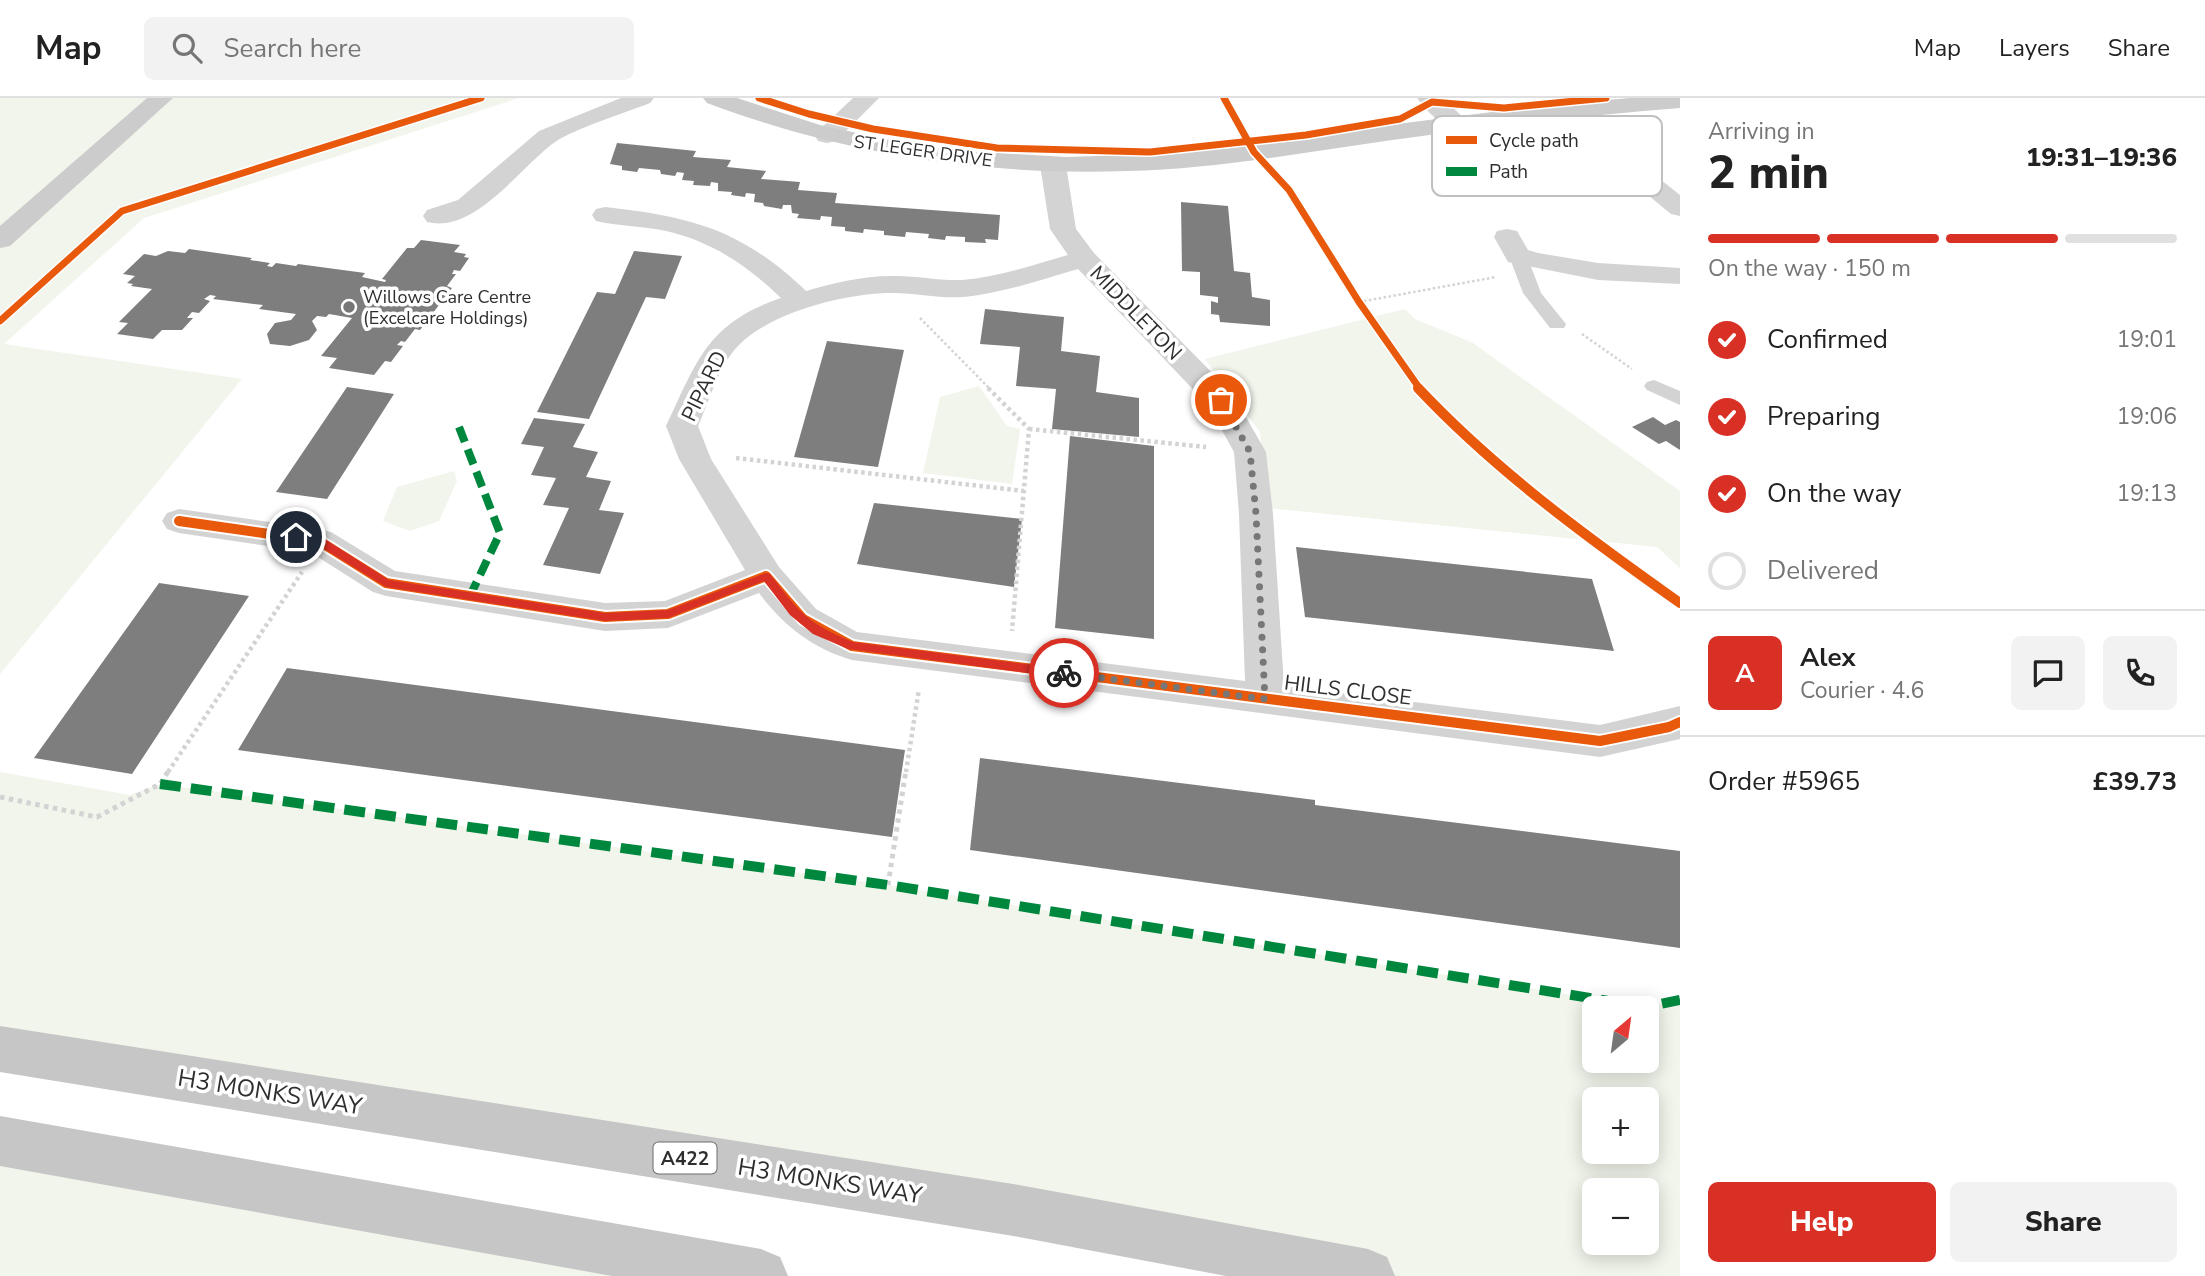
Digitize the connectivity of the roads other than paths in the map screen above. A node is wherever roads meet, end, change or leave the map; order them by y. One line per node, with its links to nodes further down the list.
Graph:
1 (161, 98): 16 (street)
2 (642, 98): 15 (street)
3 (715, 98): 12 (street, ST LEGER DRIVE)
4 (867, 98): 12 (street)
5 (1429, 98): 8 (street)
6 (1680, 101): 7 (street, ST LEGER DRIVE)
7 (1560, 111): 9 (street, ST LEGER DRIVE); 10 (street)
8 (1449, 116)
9 (1517, 116)
10 (1566, 116)
11 (1432, 127): 13 (street, ST LEGER DRIVE)
12 (827, 136): 13 (street, ST LEGER DRIVE)
13 (1053, 165): 18 (street, MIDDLETON)
14 (605, 215): 20 (street)
15 (436, 216)
16 (0, 240)
17 (1512, 246): 19 (street); 21 (lane)
18 (1084, 260): 20 (street, PIPARD); 26 (street, MIDDLETON)
19 (1680, 276)
20 (800, 302): 25 (street, PIPARD)
21 (1557, 324)
22 (1654, 386): 23 (lane)
23 (1680, 398)
24 (178, 521): 25 (street)
25 (766, 576): 26 (street, HILLS CLOSE)
26 (1265, 699): 27 (street, HILLS CLOSE)
27 (1680, 722)
28 (0, 1049): 31 (main road, H3 MONKS WAY / A422)
29 (0, 1141): 30 (main road)
30 (761, 1276)
31 (1368, 1276)

